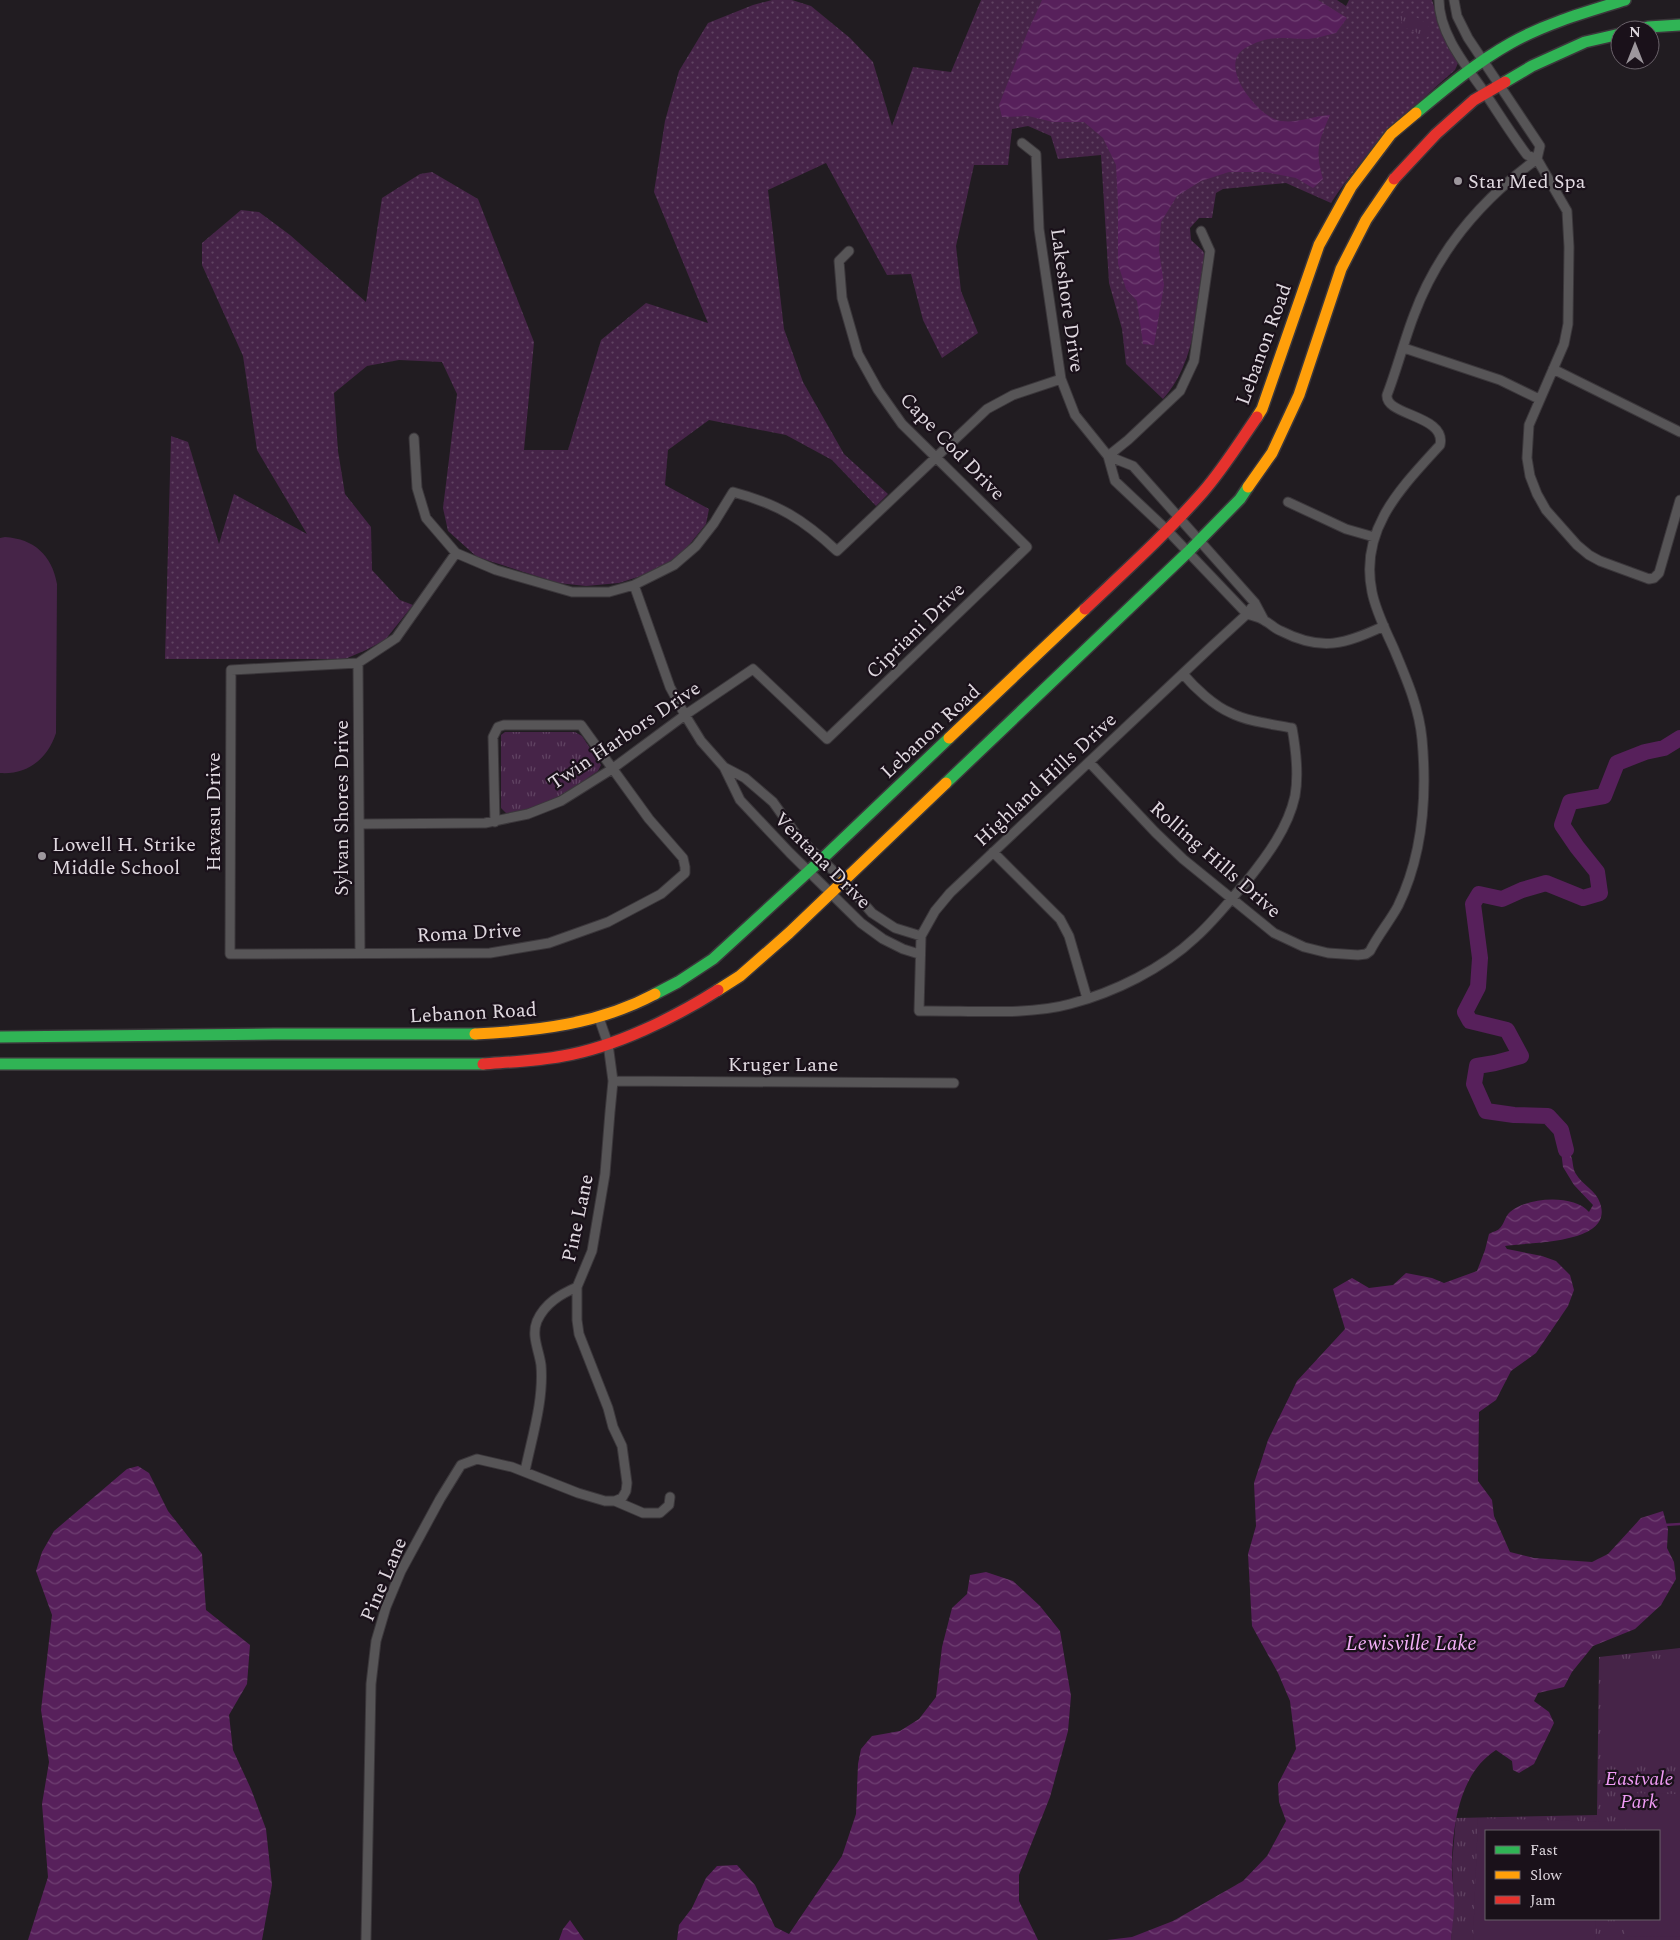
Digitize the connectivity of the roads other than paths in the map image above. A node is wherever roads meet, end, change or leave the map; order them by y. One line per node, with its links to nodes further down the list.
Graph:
1 (1439, 0): 8 (street)
2 (1454, 0): 7 (street)
3 (1625, 0): 7 (main road, Lebanon Road)
4 (1680, 25): 5 (main road)
5 (1660, 26)
6 (1610, 36): 9 (main road)
7 (1484, 61): 8 (main road, Lebanon Road); 9 (street)
8 (1470, 71): 10 (street); 25 (main road, Lebanon Road)
9 (1500, 85): 10 (main road); 12 (street)
10 (1485, 94): 12 (street); 28 (main road)
11 (1022, 143): 17 (street, Lakeshore Drive)
12 (1537, 159): 15 (street); 16 (street)
13 (1201, 231): 21 (street)
14 (849, 250): 22 (street, Cape Cod Drive)
15 (1404, 348): 18 (street); 27 (street)
16 (1553, 369): 18 (street); 19 (street)
17 (1061, 379): 21 (street, Lakeshore Drive); 22 (street)
18 (1538, 400): 23 (street)
19 (1680, 432)
20 (414, 438): 31 (street)
21 (1108, 456): 25 (street); 26 (street, Lakeshore Drive)
22 (935, 457): 29 (street, Cape Cod Drive); 32 (street)
23 (1680, 500)
24 (1288, 502): 27 (street)
25 (1178, 518): 26 (main road, Lebanon Road); 28 (street)
26 (1167, 530): 30 (street, Lakeshore Drive); 47 (main road, Lebanon Road)
27 (1374, 537): 36 (street)
28 (1199, 541): 30 (main road); 33 (street)
29 (1027, 547): 38 (street, Cipriani Drive)
30 (1188, 552): 34 (street, Lakeshore Drive); 49 (main road)
31 (456, 553): 32 (street); 37 (street)
32 (634, 585): 40 (street, Ventana Drive)
33 (1256, 603): 34 (street, Highland Hills Drive); 35 (street)
34 (1247, 614): 35 (street, Lakeshore Drive); 39 (street, Highland Hills Drive)
35 (1264, 620): 36 (street, Lakeshore Drive)
36 (1384, 626): 51 (street, Rolling Hills Drive)
37 (358, 663): 45 (street, Sylvan Shores Drive); 54 (street, Havasu Drive)
38 (753, 669): 40 (street, Twin Harbors Drive)
39 (1183, 674): 41 (street, Highland Hills Drive); 51 (street)
40 (684, 715): 42 (street, Ventana Drive); 43 (street, Twin Harbors Drive)
41 (1089, 762): 46 (street, Highland Hills Drive); 51 (street, Rolling Hills Drive)
42 (724, 767): 47 (street, Ventana Drive); 48 (street, Ventana Drive)
43 (612, 769): 44 (street, Twin Harbors Drive); 44 (street); 53 (street, Roma Drive)
44 (495, 822): 45 (street, Twin Harbors Drive)
45 (359, 824): 53 (street, Sylvan Shores Drive)
46 (994, 852): 52 (street, Highland Hills Drive); 56 (street)
47 (821, 860): 48 (main road, Lebanon Road); 49 (street, Ventana Drive)
48 (809, 872): 50 (street, Ventana Drive); 57 (main road, Lebanon Road)
49 (843, 880): 50 (main road); 52 (street, Ventana Drive)
50 (830, 893): 55 (street, Ventana Drive); 59 (main road)
51 (1232, 898): 56 (street)
52 (921, 936): 55 (street, Highland Hills Drive)
53 (360, 952): 54 (street, Roma Drive)
54 (230, 954)
55 (919, 954): 56 (street, Highland Hills Drive)
56 (1087, 998)
57 (599, 1018): 58 (main road, Lebanon Road); 59 (street, Pine Lane)
58 (0, 1036)
59 (608, 1044): 60 (main road); 61 (street, Pine Lane)
60 (0, 1064)
61 (612, 1081): 62 (street, Kruger Lane); 63 (street, Pine Lane)
62 (954, 1083)
63 (577, 1287): 64 (street); 66 (street, Pine Lane)
64 (526, 1471): 66 (street, Pine Lane); 67 (street, Pine Lane)
65 (670, 1497): 66 (street, Pine Lane)
66 (615, 1501)
67 (366, 1940)

